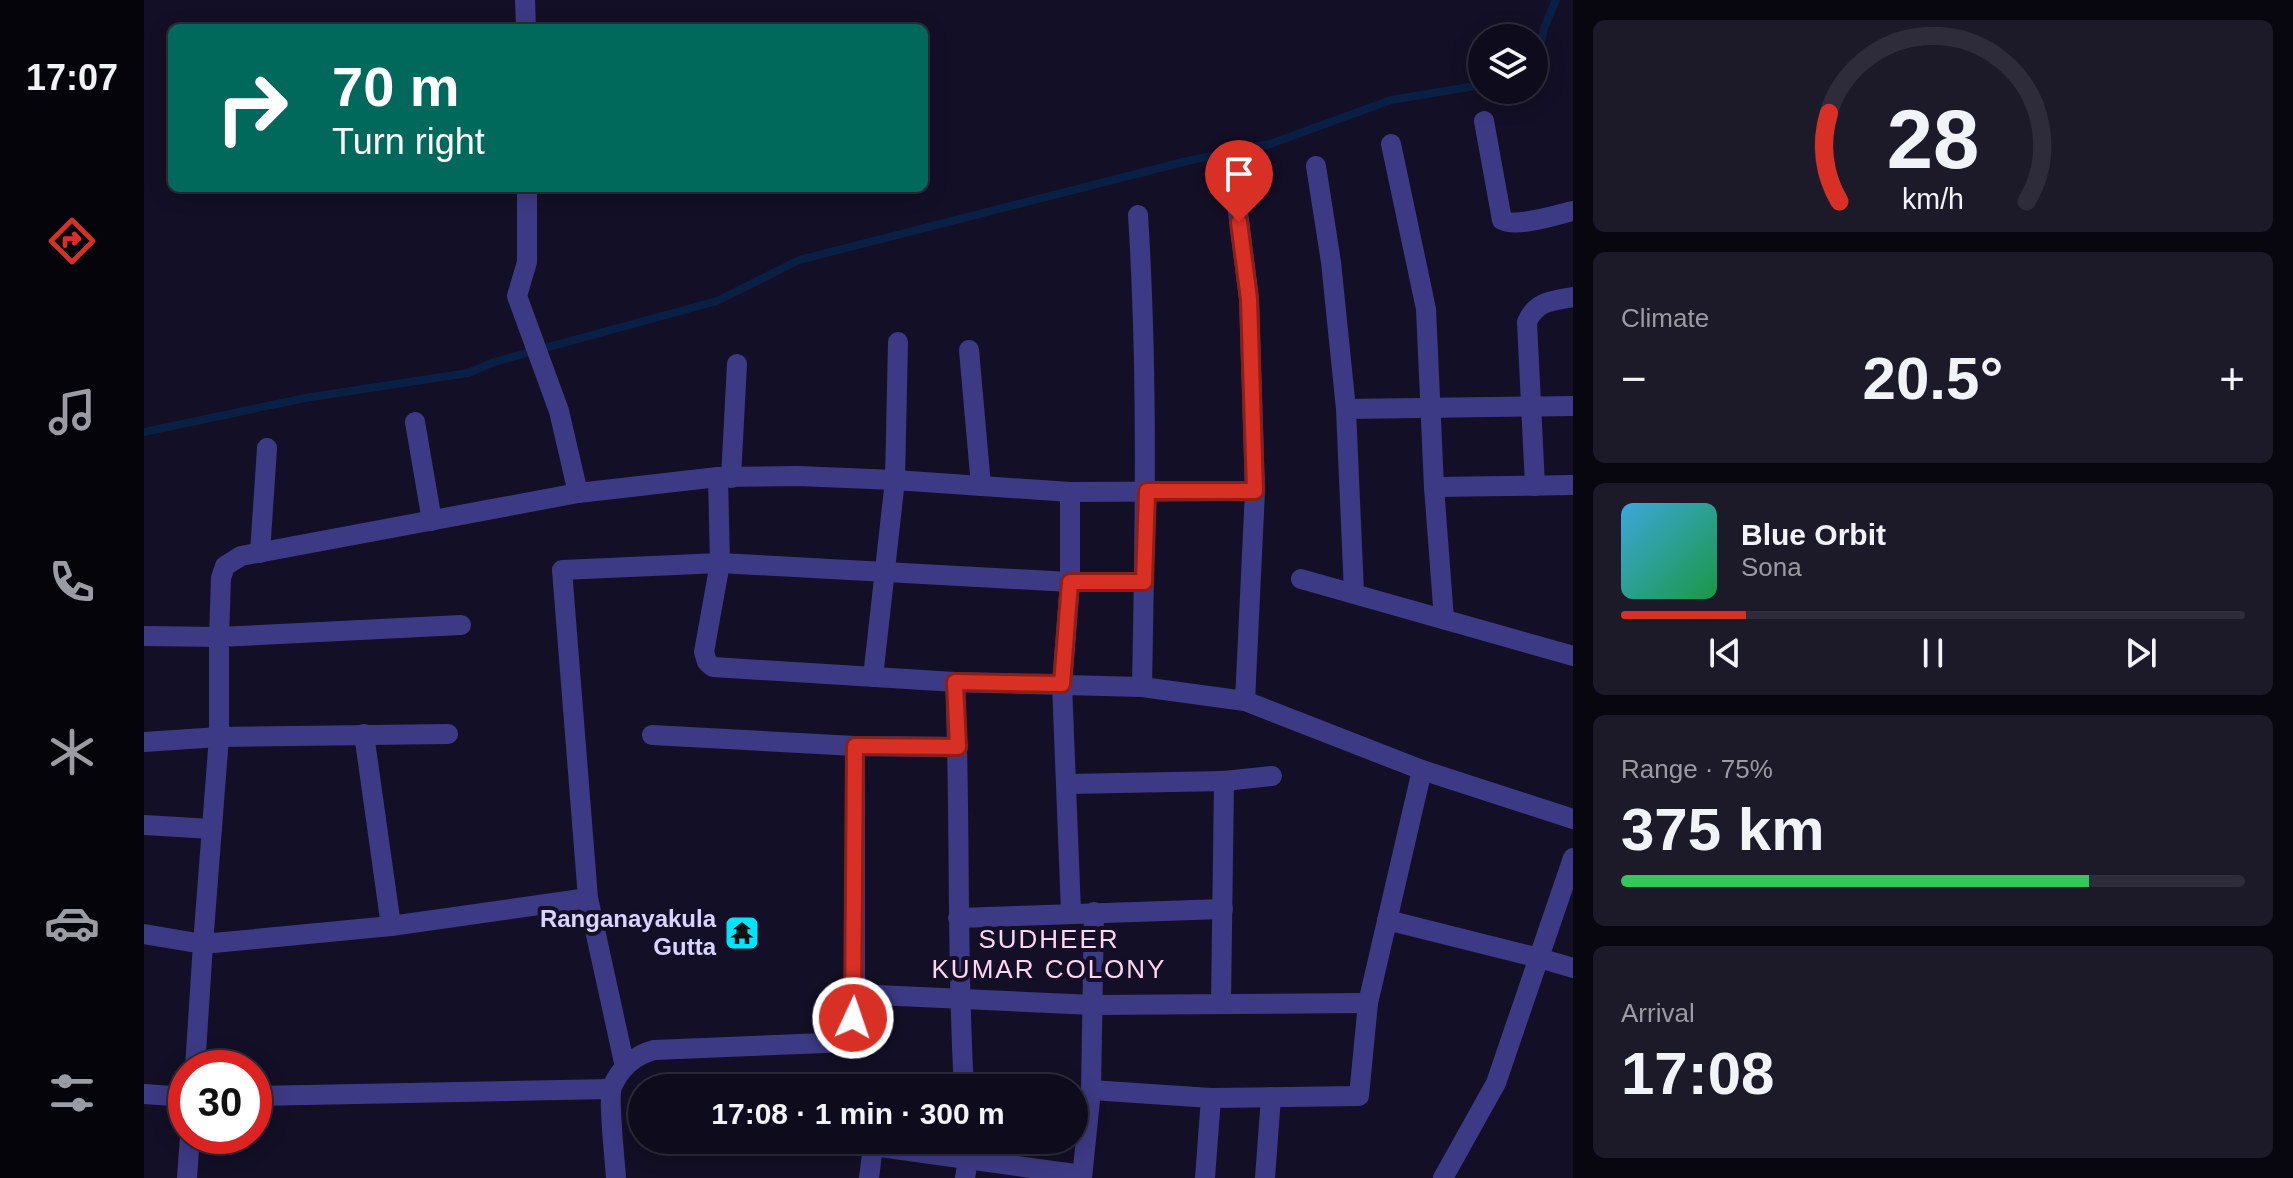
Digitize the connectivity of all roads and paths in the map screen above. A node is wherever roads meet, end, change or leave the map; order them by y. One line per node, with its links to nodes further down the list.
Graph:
1 (525, 0): 2 (street)
2 (526, 24)
3 (1484, 121): 8 (street)
4 (1391, 144): 16 (street)
5 (1316, 166): 17 (street)
6 (527, 192): 29 (street)
7 (1236, 196): 27 (street)
8 (1573, 211)
9 (1138, 215): 26 (street)
10 (1573, 297): 14 (street)
11 (898, 342): 21 (street)
12 (969, 350): 23 (street)
13 (737, 364): 20 (street)
14 (1531, 406): 15 (street); 16 (street); 24 (street)
15 (1573, 406)
16 (1432, 407): 17 (street); 25 (street)
17 (1346, 409): 37 (street)
18 (415, 422): 30 (street)
19 (267, 448): 31 (street)
20 (725, 478): 21 (street); 29 (street); 32 (street)
21 (895, 480): 23 (street); 33 (street)
22 (1573, 485): 24 (street)
23 (981, 486): 28 (street)
24 (1535, 486): 25 (street)
25 (1434, 487): 38 (street)
26 (1147, 491): 27 (street); 28 (street); 36 (street)
27 (1255, 491): 47 (street)
28 (1070, 492): 35 (street)
29 (578, 493): 30 (street)
30 (432, 521): 31 (street)
31 (260, 553): 41 (street)
32 (720, 563): 33 (street); 43 (street); 63 (street)
33 (886, 571): 35 (street); 43 (street)
34 (1301, 579): 37 (street)
35 (1070, 582): 36 (street); 45 (street)
36 (1144, 582): 46 (street)
37 (1354, 593): 38 (street)
38 (1444, 619): 42 (street)
39 (461, 625): 41 (street)
40 (144, 636): 41 (street)
41 (219, 637): 51 (street)
42 (1573, 656)
43 (873, 677): 44 (street)
44 (955, 682): 45 (street); 54 (street)
45 (1062, 684): 46 (street); 58 (street)
46 (1142, 687): 47 (street)
47 (1245, 701): 55 (street)
48 (364, 734): 49 (street); 51 (street); 69 (street)
49 (448, 734)
50 (652, 735): 53 (street)
51 (219, 737): 52 (street); 61 (street)
52 (144, 742)
53 (855, 746): 54 (street); 74 (street)
54 (958, 747): 67 (street)
55 (1422, 770): 59 (street); 68 (street)
56 (1272, 776): 57 (street)
57 (1224, 781): 58 (street); 64 (street)
58 (1068, 784): 65 (street)
59 (1573, 819)
60 (144, 825): 61 (street)
61 (212, 829): 71 (street)
62 (1573, 858): 72 (street)
63 (588, 898): 69 (street); 80 (street)
64 (1223, 909): 66 (street); 76 (street)
65 (1071, 912): 66 (street); 67 (street)
66 (1094, 912): 78 (street)
67 (958, 918): 75 (street)
68 (1387, 920): 72 (street); 77 (street)
69 (391, 926): 71 (street)
70 (144, 934): 71 (street)
71 (203, 944): 79 (street)
72 (1539, 958): 73 (street); 97 (street)
73 (1573, 968)
74 (855, 994): 75 (street); 80 (street)
75 (959, 997): 78 (street); 81 (street)
76 (1221, 1002): 77 (street); 78 (street)
77 (1368, 1003): 87 (street)
78 (1093, 1005): 83 (street)
79 (196, 1050)
80 (625, 1067): 82 (street)
81 (963, 1074)
82 (611, 1089): 86 (street); 93 (street)
83 (1091, 1090): 88 (street); 91 (street)
84 (144, 1094): 85 (street)
85 (168, 1096)
86 (272, 1096)
87 (1271, 1097): 88 (street); 96 (street)
88 (1211, 1098): 95 (street)
89 (189, 1154): 92 (street)
90 (967, 1159): 91 (street); 94 (street)
91 (1082, 1176)
92 (187, 1178)
93 (616, 1178)
94 (869, 1178)
95 (1205, 1178)
96 (1265, 1178)
97 (1443, 1178)

